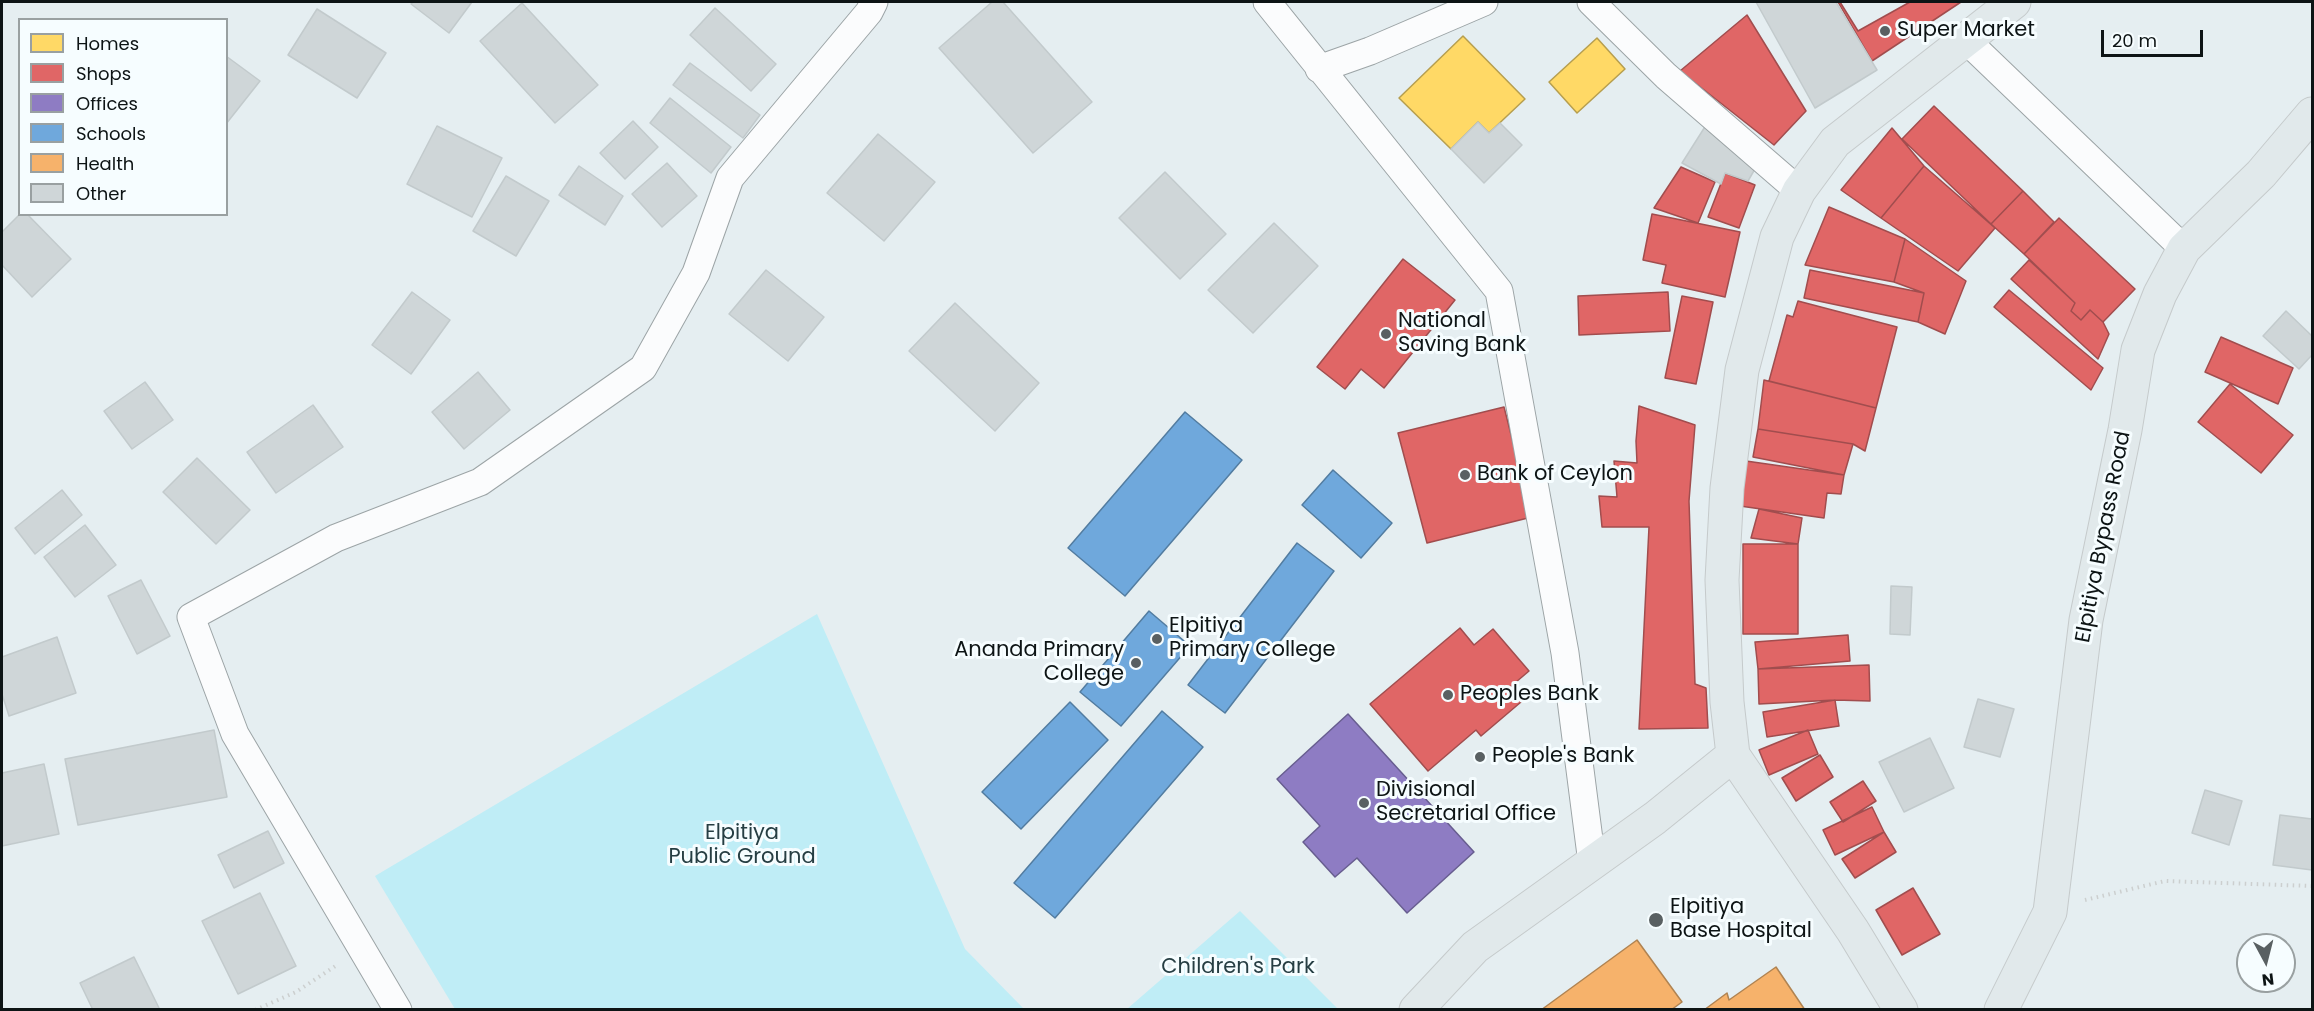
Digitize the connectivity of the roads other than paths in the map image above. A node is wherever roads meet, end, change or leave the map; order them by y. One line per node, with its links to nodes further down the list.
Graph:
1 (874, 2): 13 (street)
2 (1267, 2): 7 (street)
3 (1484, 2): 7 (street)
4 (1592, 2): 9 (street)
5 (2014, 2): 6 (main road)
6 (1965, 39): 9 (main road); 10 (street)
7 (1318, 69): 12 (street)
8 (2313, 114): 10 (main road, Elpitiya Bypass Road)
9 (1799, 191): 11 (main road)
10 (2184, 249): 16 (main road, Elpitiya Bypass Road)
11 (1733, 754): 12 (main road); 15 (main road)
12 (1592, 863): 14 (main road)
13 (398, 1010)
14 (1416, 1010)
15 (1900, 1010)
16 (2001, 1010)

